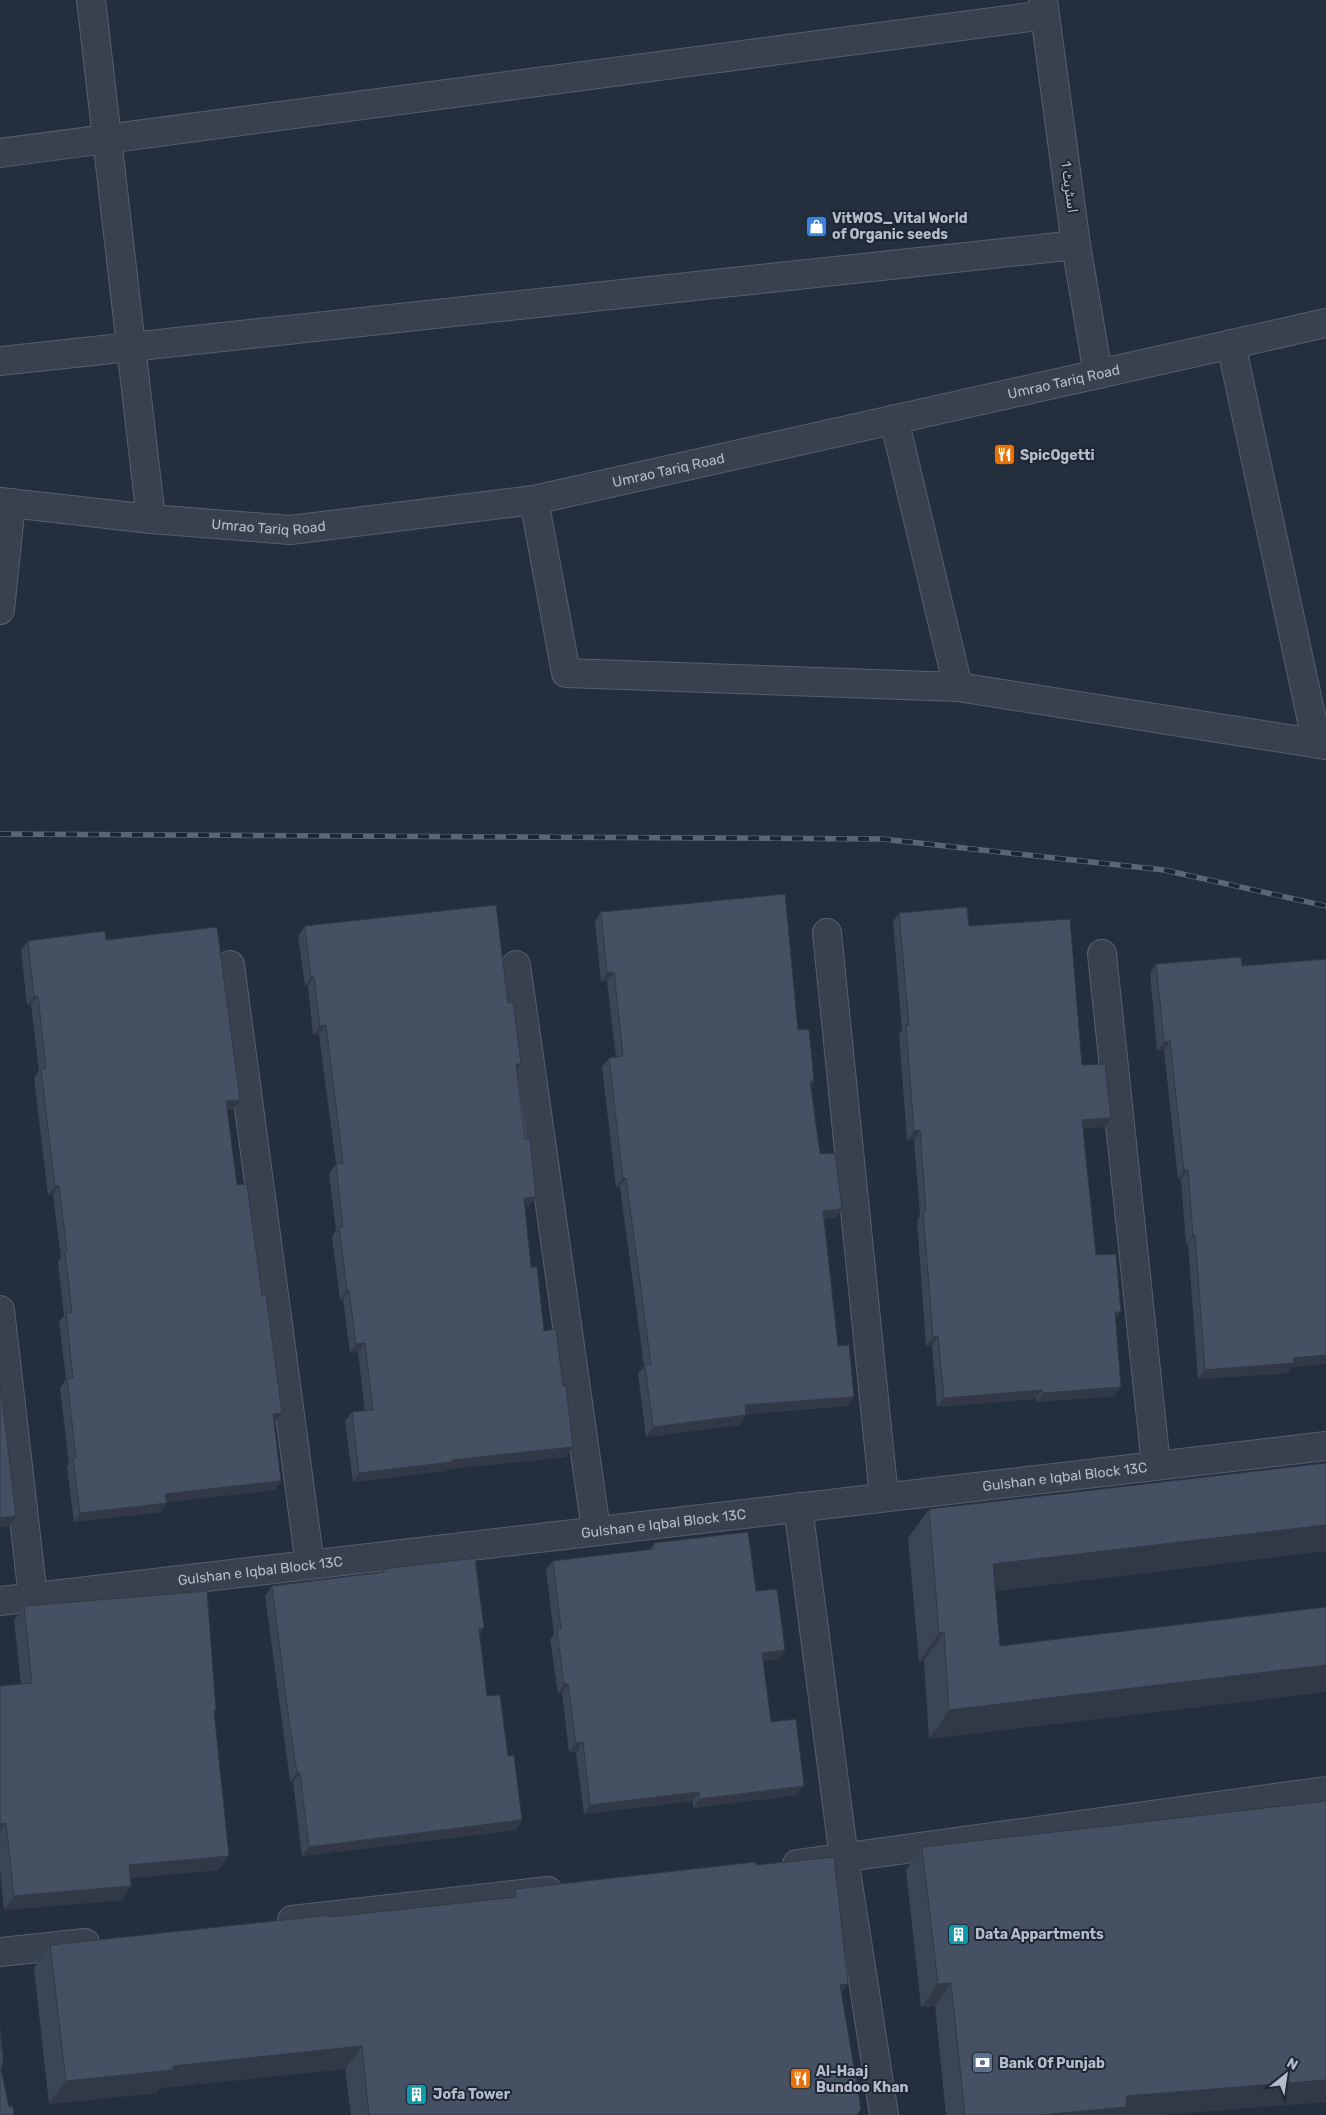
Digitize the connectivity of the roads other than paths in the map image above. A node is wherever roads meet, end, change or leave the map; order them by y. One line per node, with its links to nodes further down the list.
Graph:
1 (91, 0): 3 (street)
2 (1044, 8): 3 (street); 5 (street, اسٹریٹ 1)
3 (107, 140): 4 (street); 8 (street)
4 (0, 153)
5 (1076, 245): 8 (street); 10 (street, اسٹریٹ 1)
6 (1326, 323): 7 (street, Umrao Tariq Road)
7 (1232, 344): 10 (street, Umrao Tariq Road); 17 (street)
8 (131, 346): 9 (street); 14 (street)
9 (0, 361)
10 (1098, 374): 11 (street, Umrao Tariq Road)
11 (894, 419): 12 (street, Umrao Tariq Road); 16 (street)
12 (534, 500): 14 (street, Umrao Tariq Road); 16 (street)
13 (5, 503): 14 (street, Umrao Tariq Road); 15 (street)
14 (151, 519)
15 (0, 610)
16 (958, 687): 17 (street)
17 (1322, 744)
18 (827, 933): 25 (street)
19 (1102, 954): 24 (street)
20 (230, 965): 28 (street)
21 (516, 965): 27 (street)
22 (0, 1310): 29 (street)
23 (1326, 1446): 24 (street, Gulshan e Iqbal Block 13C)
24 (1156, 1466): 25 (street, Gulshan e Iqbal Block 13C)
25 (884, 1497): 26 (street, Gulshan e Iqbal Block 13C)
26 (798, 1507): 27 (street, Gulshan e Iqbal Block 13C); 32 (street)
27 (596, 1530): 28 (street, Gulshan e Iqbal Block 13C)
28 (310, 1565): 29 (street, Gulshan e Iqbal Block 13C)
29 (33, 1597): 30 (street, Gulshan e Iqbal Block 13C)
30 (0, 1601)
31 (1326, 1791): 32 (street)
32 (844, 1858): 33 (street); 38 (street)
33 (774, 1866)
34 (576, 1888): 35 (street)
35 (268, 1922)
36 (109, 1940): 37 (street)
37 (0, 1952)
38 (884, 2115)

